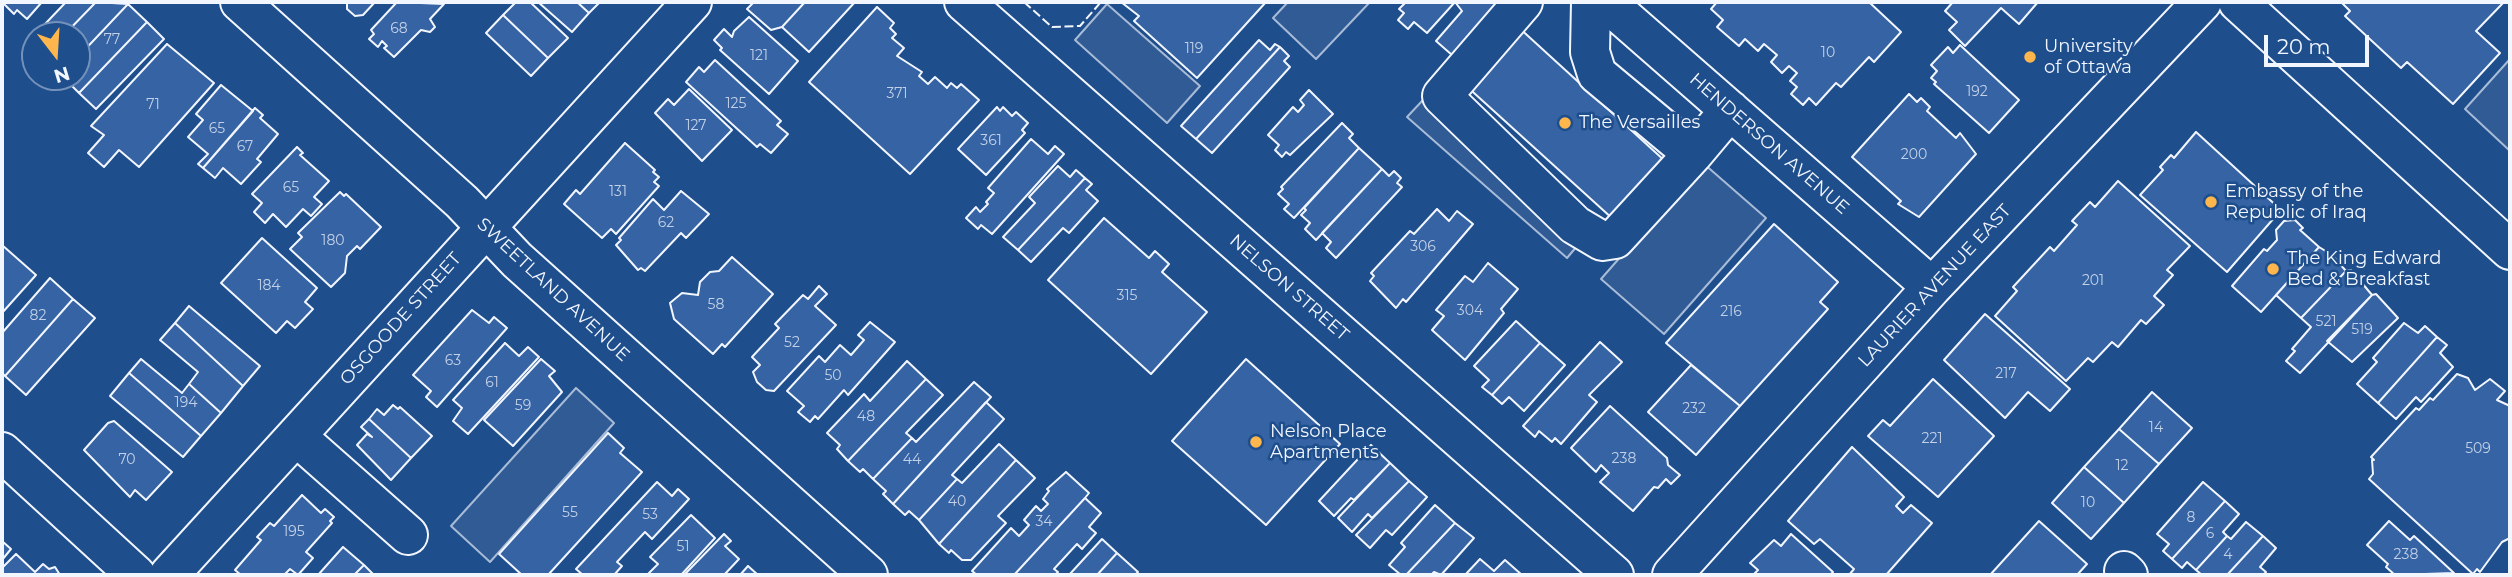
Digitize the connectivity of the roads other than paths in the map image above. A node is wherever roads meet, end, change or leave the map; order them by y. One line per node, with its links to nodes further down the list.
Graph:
1 (240, 2): 11 (street, SWEETLAND AVENUE)
2 (692, 2): 11 (street, OSGOODE STREET)
3 (964, 2): 20 (street, NELSON STREET)
4 (1524, 2): 10 (street)
5 (1591, 2): 10 (street)
6 (1606, 2): 9 (street, HENDERSON AVENUE)
7 (2202, 2): 13 (street, LAURIER AVENUE EAST)
8 (2238, 2): 12 (street)
9 (1730, 110): 10 (street); 13 (street, HENDERSON AVENUE)
10 (1693, 154)
11 (484, 228): 14 (street, OSGOODE STREET); 19 (street, SWEETLAND AVENUE)
12 (2510, 250)
13 (1932, 286): 21 (street, LAURIER AVENUE EAST)
14 (296, 436): 16 (street); 18 (street, OSGOODE STREET)
15 (2, 452): 17 (street)
16 (408, 535)
17 (136, 575)
18 (169, 575)
19 (868, 575)
20 (1614, 575)
21 (1672, 575)

